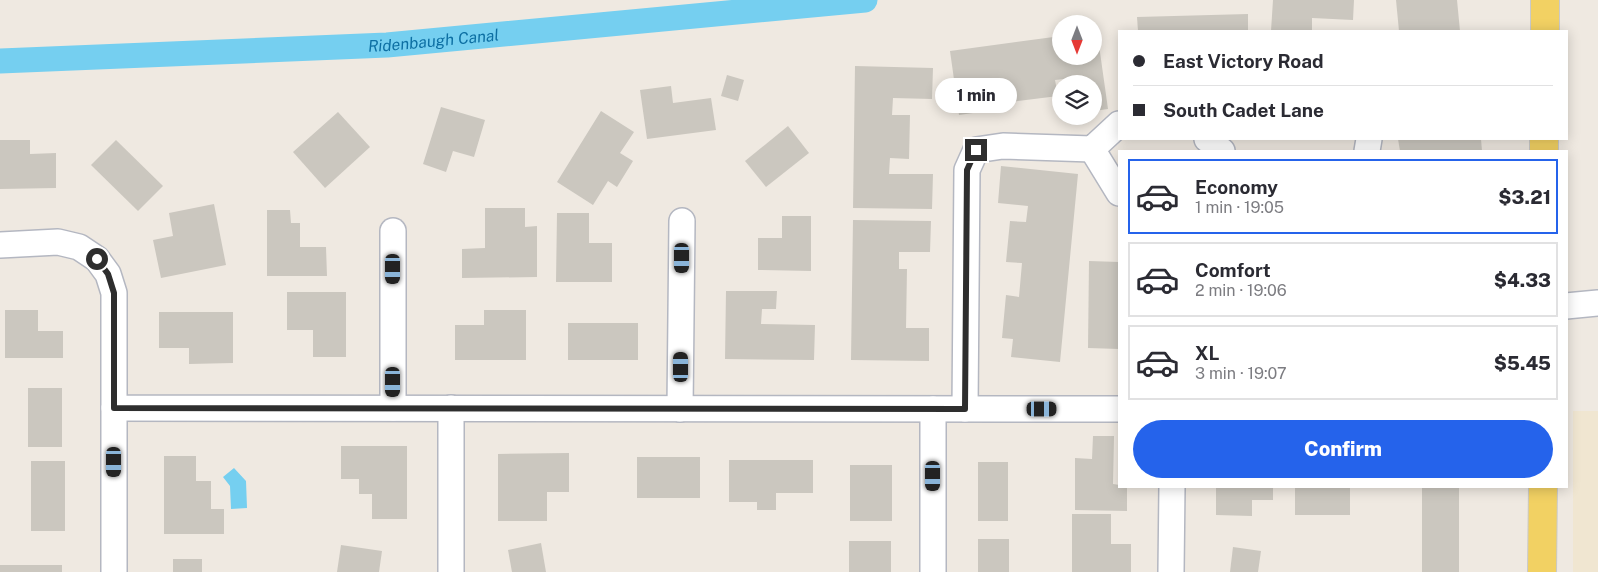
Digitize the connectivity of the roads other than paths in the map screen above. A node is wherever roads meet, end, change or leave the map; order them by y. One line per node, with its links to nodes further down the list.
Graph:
1 (1545, 0): 2 (main road)
2 (1545, 30)
3 (1118, 125): 5 (street)
4 (1208, 140): 6 (street)
5 (1092, 149): 7 (street); 18 (street)
6 (1221, 150)
7 (1118, 191)
8 (682, 221): 16 (street)
9 (393, 231): 14 (street)
10 (0, 245): 13 (street)
11 (1598, 303): 12 (street)
12 (1568, 306)
13 (114, 408): 14 (street); 22 (street)
14 (393, 408): 15 (street)
15 (451, 408): 16 (street); 23 (street)
16 (680, 409): 17 (street)
17 (933, 409): 18 (street); 24 (street)
18 (965, 409): 19 (street)
19 (1118, 409)
20 (1172, 488): 25 (street)
21 (1543, 488): 26 (main road)
22 (114, 572)
23 (451, 572)
24 (933, 572)
25 (1171, 572)
26 (1542, 572)

